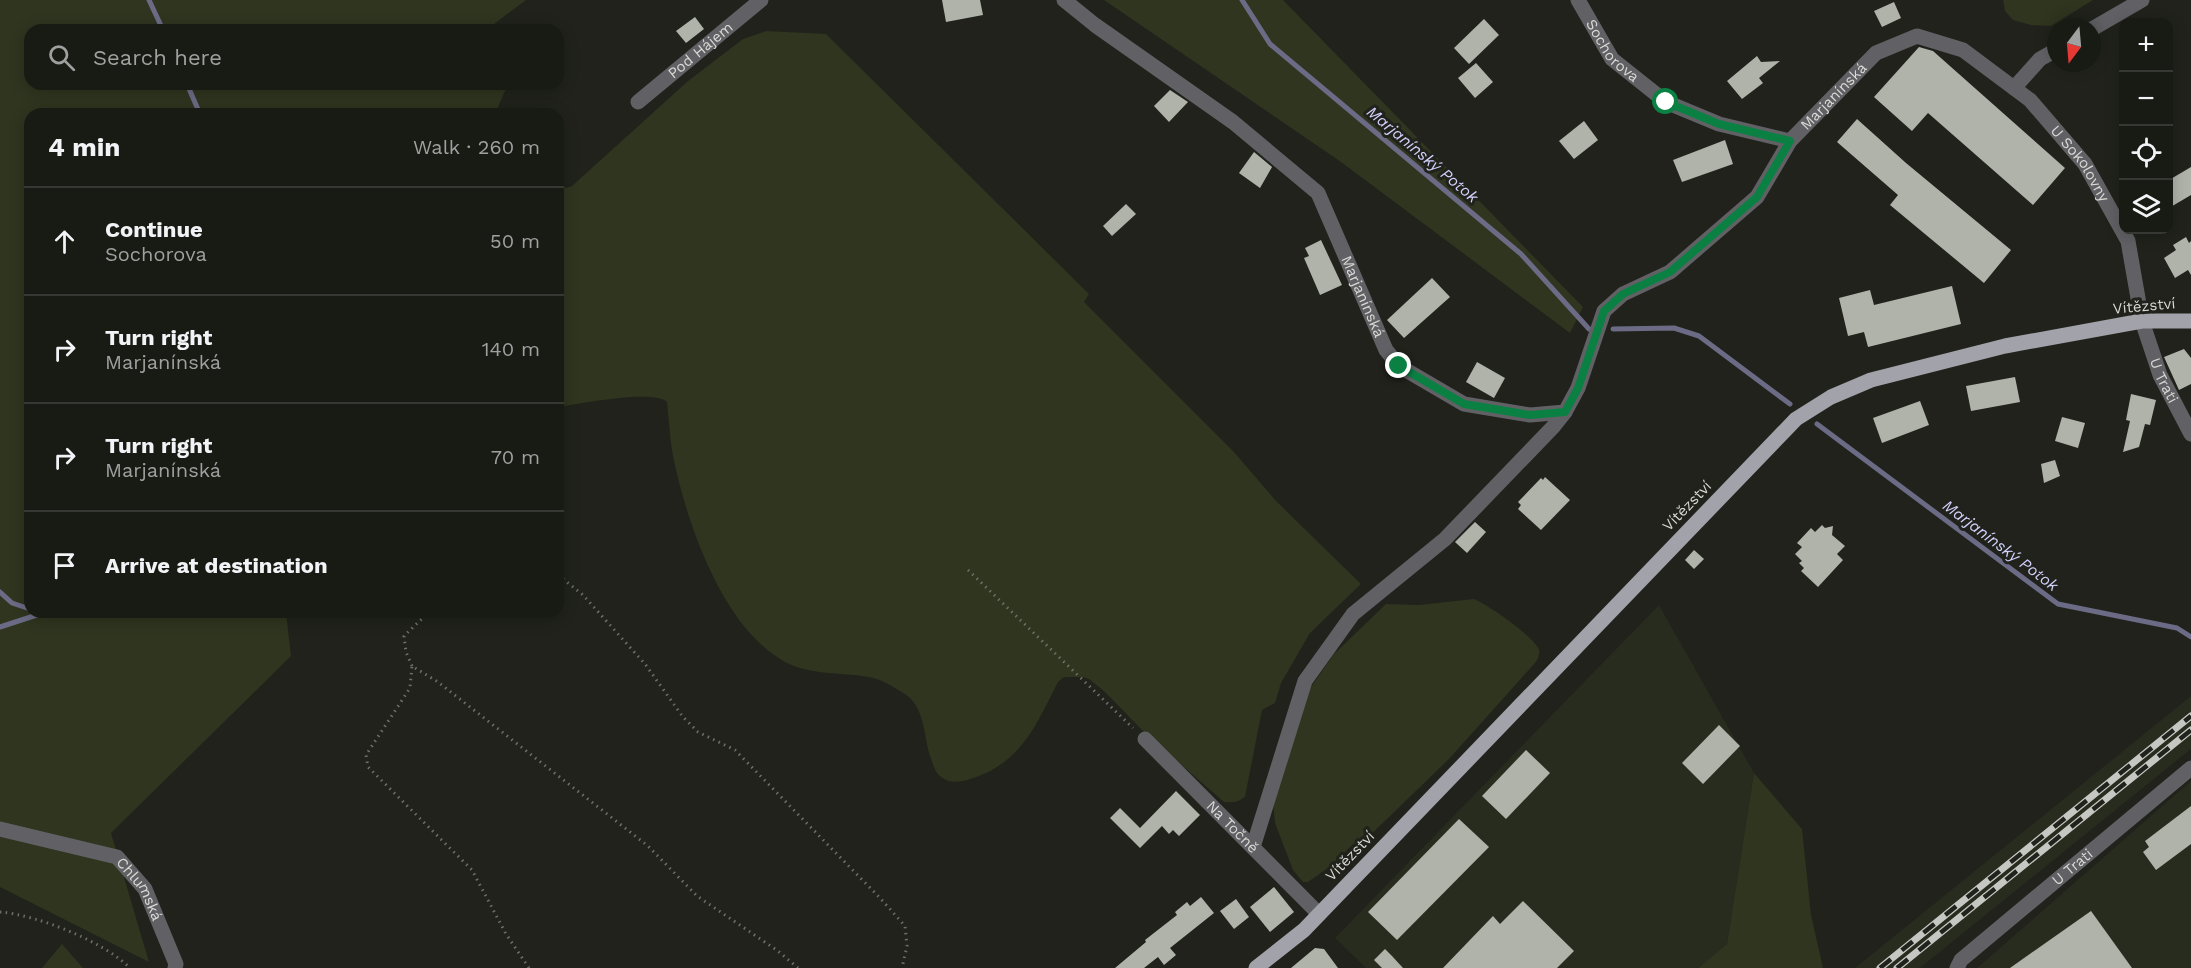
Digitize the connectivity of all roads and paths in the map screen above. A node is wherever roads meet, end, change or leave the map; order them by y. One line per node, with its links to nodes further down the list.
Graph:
1 (762, 0): 8 (street, Pod Hájem)
2 (1064, 0): 12 (street, Marjanínská)
3 (1578, 0): 9 (street, Sochorova)
4 (2142, 0): 5 (street)
5 (2101, 24)
6 (2047, 55): 7 (street)
7 (2014, 88): 9 (street, Marjanínská); 10 (street, U Sokolovny)
8 (638, 102)
9 (1790, 141): 12 (street, Marjanínská)
10 (2142, 321): 11 (main road, Vítězství); 13 (street, U Trati); 23 (main road, Vítězství)
11 (2191, 321)
12 (1565, 412): 21 (street)
13 (2191, 434)
14 (968, 570): 18 (path)
15 (564, 580): 28 (path)
16 (423, 618): 17 (path)
17 (412, 666): 26 (path); 27 (path)
18 (1146, 740): 21 (street, Na Točně)
19 (2191, 768): 30 (street, U Trati)
20 (0, 829): 25 (street, Chlumská)
21 (1253, 847): 23 (street, Na Točně)
22 (0, 912): 24 (path)
23 (1319, 914): 29 (main road, Vítězství)
24 (130, 968)
25 (175, 968)
26 (529, 968)
27 (798, 968)
28 (902, 968)
29 (1256, 968)
30 (1957, 968)

